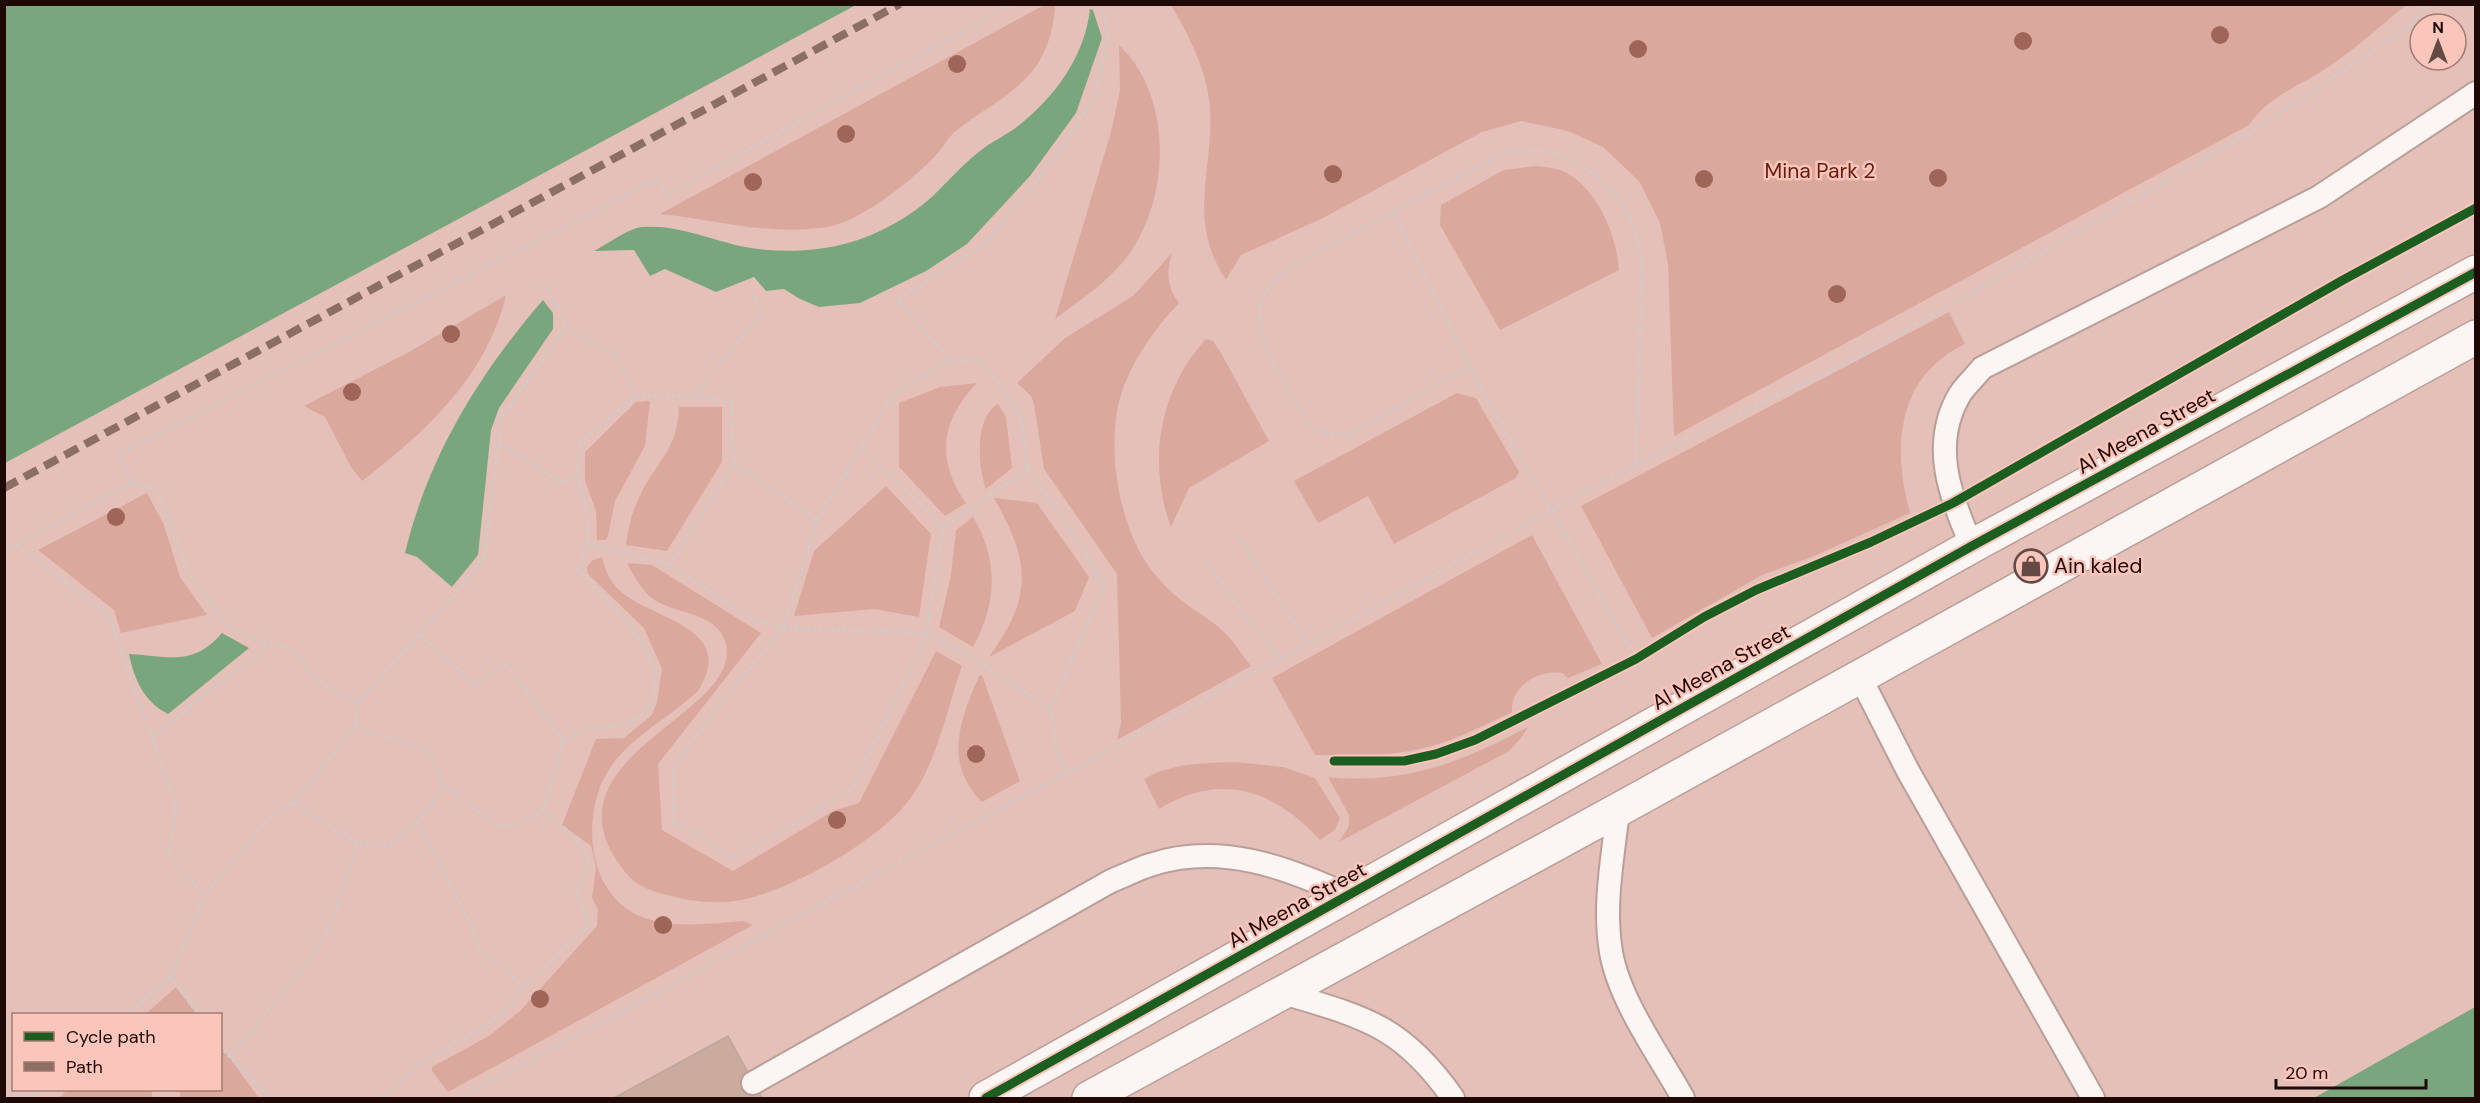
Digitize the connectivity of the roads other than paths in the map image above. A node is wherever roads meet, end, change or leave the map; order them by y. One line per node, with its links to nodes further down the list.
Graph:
1 (2475, 93): 4 (lane)
2 (2475, 272): 4 (street, Al Meena Street)
3 (2475, 337): 5 (street)
4 (1972, 546): 7 (street, Al Meena Street)
5 (1859, 675): 6 (street); 15 (lane)
6 (1618, 810): 9 (street); 14 (lane)
7 (1349, 896): 8 (street, Al Meena Street); 10 (lane)
8 (1250, 951): 9 (street); 11 (street, Al Meena Street)
9 (1280, 992): 12 (street); 13 (lane)
10 (753, 1083)
11 (986, 1098)
12 (1089, 1098)
13 (1454, 1098)
14 (1683, 1098)
15 (2094, 1098)

